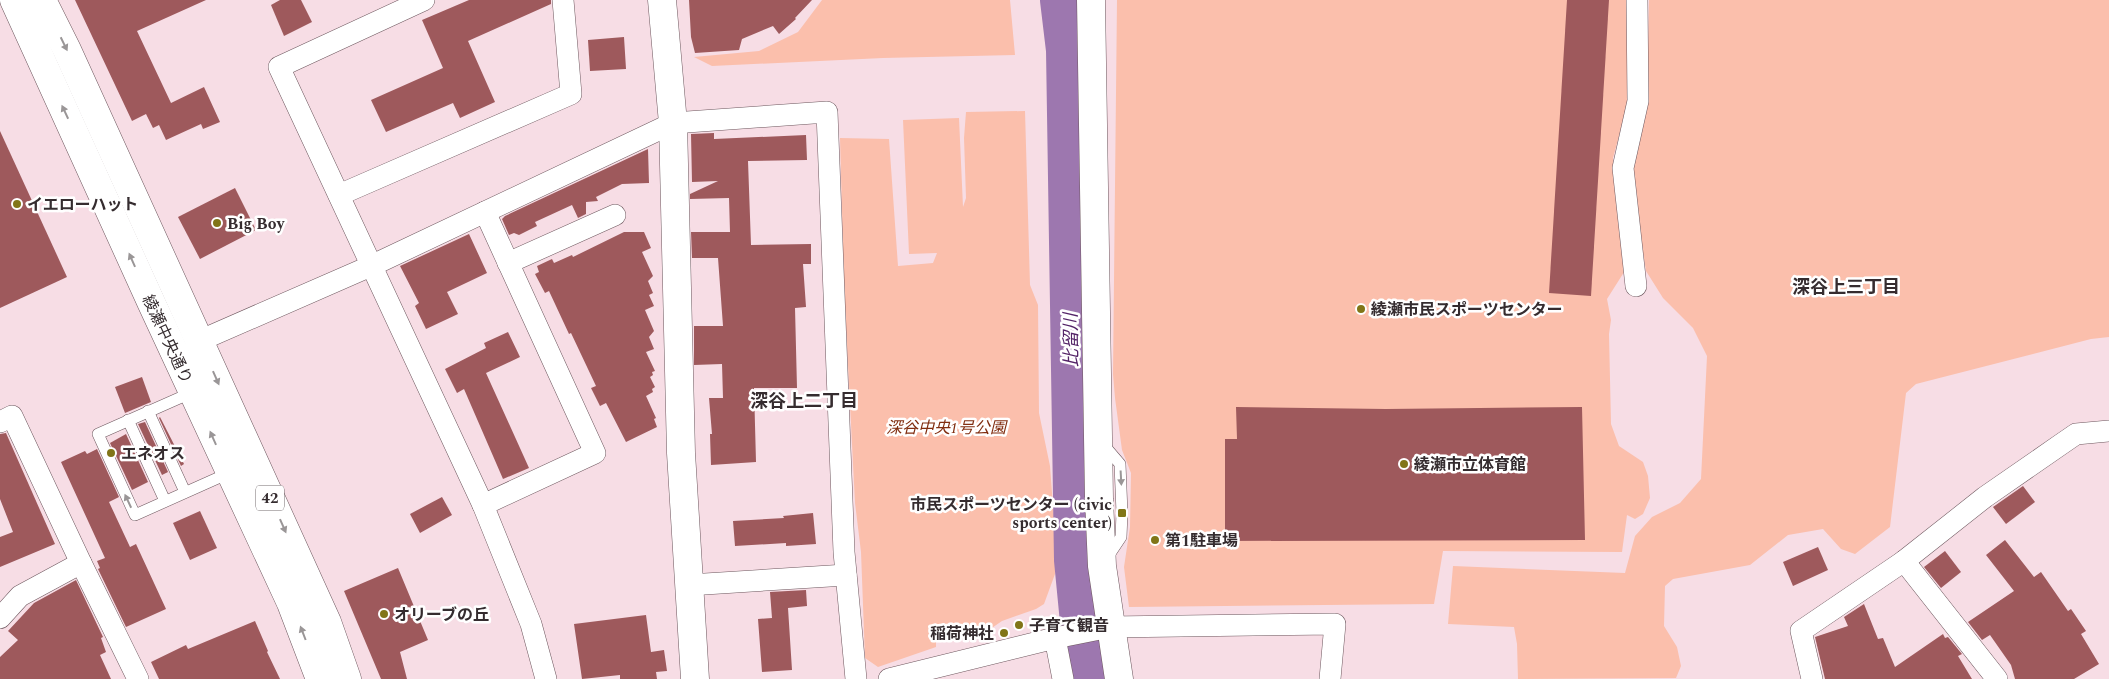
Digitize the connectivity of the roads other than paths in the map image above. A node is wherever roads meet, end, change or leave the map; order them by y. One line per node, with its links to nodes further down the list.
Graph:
1 (14, 0): 16 (main road, 綾瀬中央通り / 42, one-way to 1)
2 (42, 0): 16 (main road, 綾瀬中央通り / 42, one-way to 16)
3 (424, 0): 8 (street)
4 (563, 0): 10 (street)
5 (662, 0): 9 (main road)
6 (1091, 0): 31 (main road)
7 (1637, 0): 15 (street)
8 (389, 7): 10 (street)
9 (673, 123): 11 (street); 28 (street); 29 (main road)
10 (342, 201): 13 (street)
11 (486, 212): 13 (street); 14 (street)
12 (615, 215): 14 (street)
13 (369, 257): 16 (street); 25 (street)
14 (508, 263): 25 (street)
15 (1636, 286)
16 (184, 329): 17 (main road, 綾瀬中央通り / 42); 35 (main road, 綾瀬中央通り / 42, one-way to 35)
17 (193, 392): 18 (lane); 22 (main road, 綾瀬中央通り / 42, one-way to 17)
18 (148, 411): 19 (lane); 23 (lane)
19 (128, 420): 24 (lane); 24 (lane, one-way to 19)
20 (0, 422): 27 (street)
21 (2109, 431): 26 (street)
22 (229, 473): 23 (lane); 34 (main road, 綾瀬中央通り / 42, one-way to 22)
23 (186, 492): 24 (lane)
24 (166, 501)
25 (483, 504): 36 (street)
26 (1904, 561): 43 (street); 44 (street)
27 (81, 563): 30 (street); 33 (street)
28 (846, 574): 29 (street); 38 (street)
29 (689, 585): 37 (main road)
30 (0, 618)
31 (1100, 629): 32 (street); 41 (main road); 42 (street)
32 (1061, 638): 39 (street); 40 (street)
33 (138, 679)
34 (320, 679)
35 (347, 679)
36 (546, 679)
37 (695, 679)
38 (856, 679)
39 (888, 679)
40 (1064, 679)
41 (1119, 679)
42 (1330, 679)
43 (1812, 679)
44 (1997, 679)

